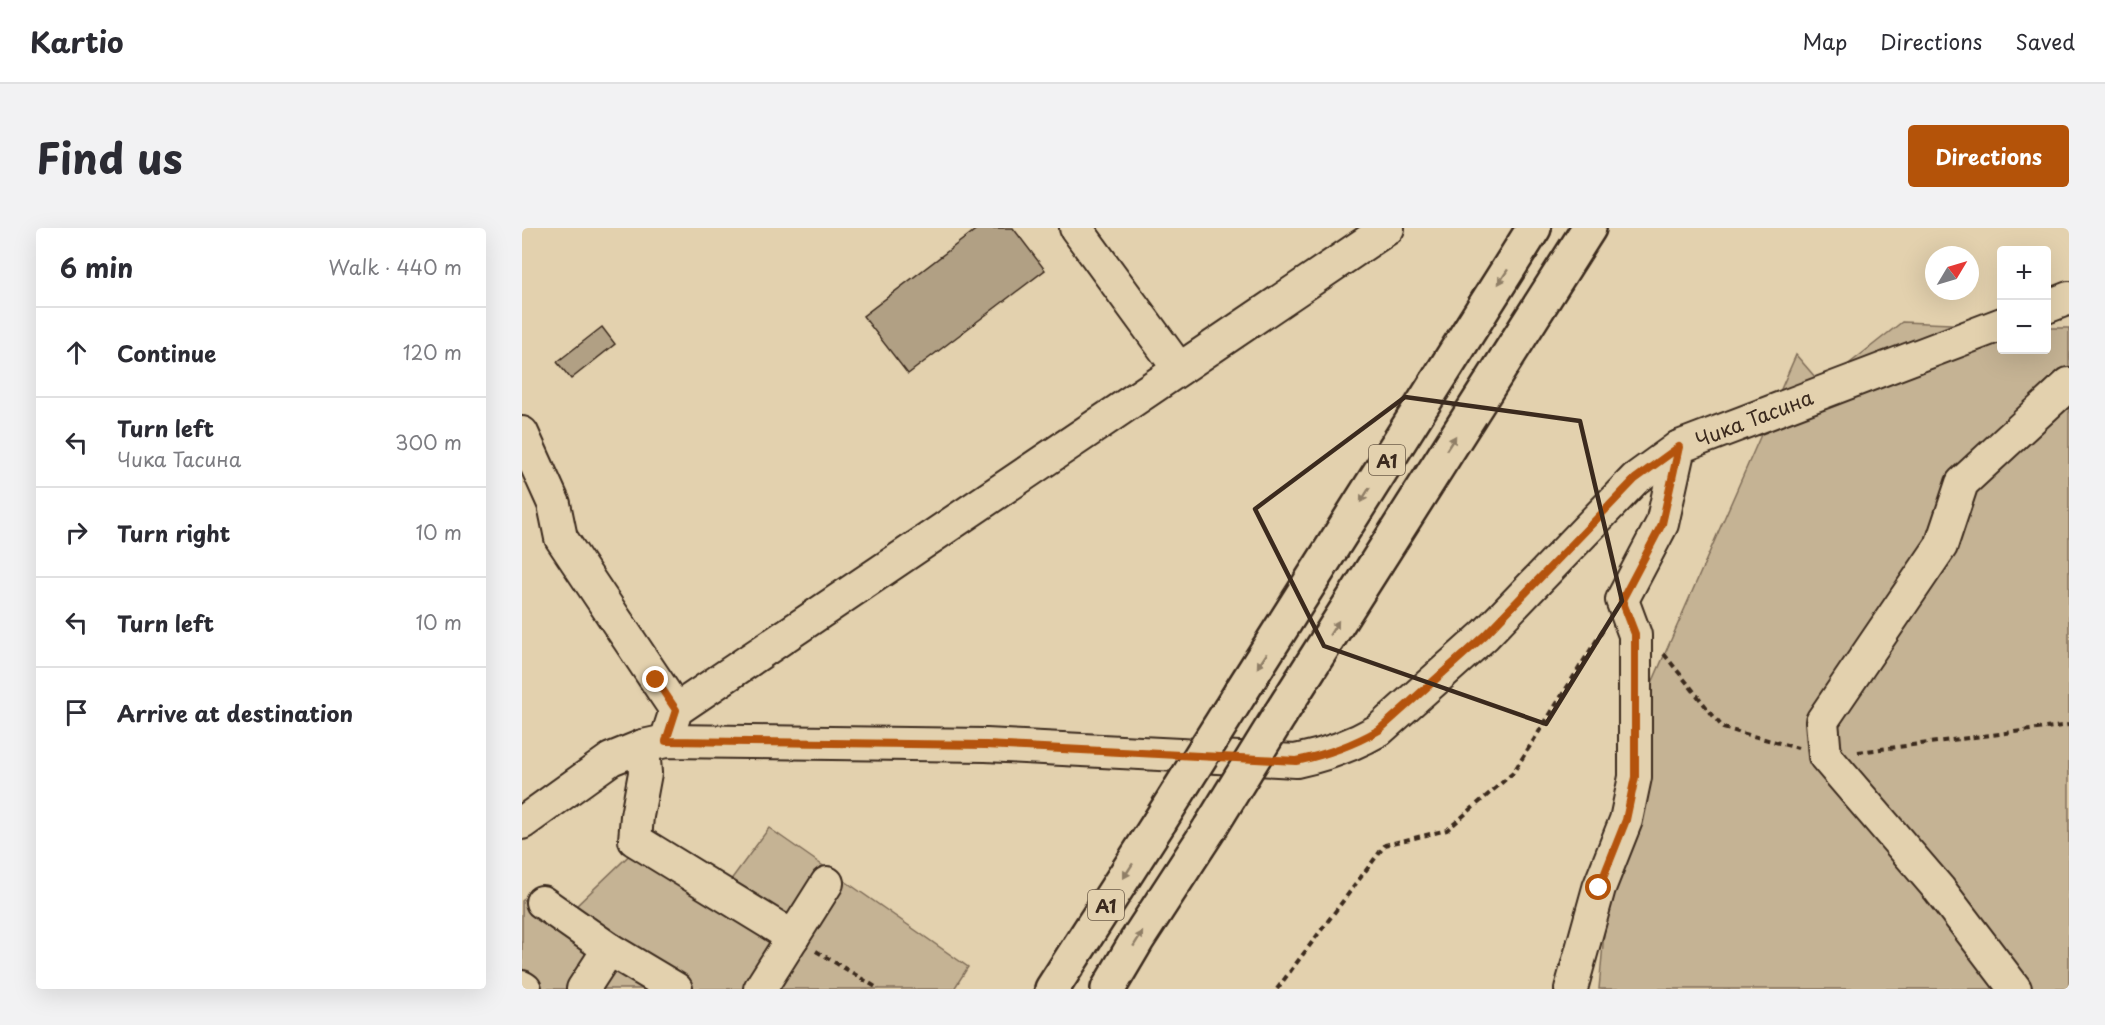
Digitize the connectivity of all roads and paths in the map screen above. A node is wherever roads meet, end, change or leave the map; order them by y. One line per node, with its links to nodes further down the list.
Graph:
1 (1076, 228): 8 (street)
2 (1388, 228): 8 (street)
3 (1534, 228): 24 (highway, A1, one-way to 24, bridge)
4 (1589, 228): 25 (highway, A1, one-way to 4, bridge)
5 (2069, 298): 6 (street)
6 (2051, 305)
7 (1997, 326): 11 (street, Чика Тасина)
8 (1179, 369): 13 (street)
9 (2069, 384): 28 (street)
10 (522, 433): 13 (street)
11 (1679, 447): 12 (street); 14 (street, Чика Тасина)
12 (1622, 600): 26 (path); 27 (street)
13 (676, 710): 14 (street)
14 (655, 744): 15 (street, Чика Тасина); 18 (street)
15 (522, 823)
16 (827, 883): 18 (street)
17 (542, 902): 19 (street)
18 (793, 937): 22 (street); 23 (path)
19 (609, 949): 20 (street); 21 (street)
20 (583, 989)
21 (676, 989)
22 (760, 989)
23 (879, 989)
24 (1052, 989)
25 (1108, 989)
26 (1277, 989)
27 (1570, 989)
28 (2015, 989)

